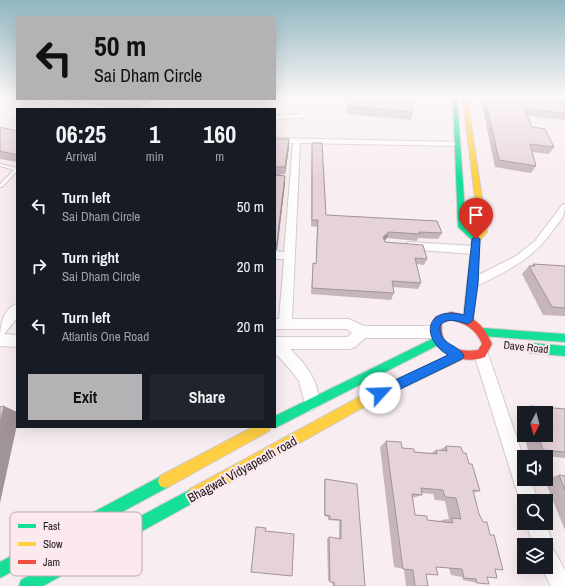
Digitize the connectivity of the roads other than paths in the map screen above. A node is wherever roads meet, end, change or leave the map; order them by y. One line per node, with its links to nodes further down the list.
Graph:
1 (457, 125): 5 (street)
2 (469, 125): 9 (street)
3 (276, 140): 4 (street)
4 (297, 140): 5 (street); 13 (street)
5 (458, 144): 9 (street)
6 (0, 165): 7 (lane)
7 (0, 186)
8 (565, 207): 14 (street)
9 (476, 239): 11 (street)
10 (395, 245): 11 (street)
11 (474, 250): 14 (street)
12 (276, 255): 13 (street)
13 (289, 256): 17 (street)
14 (473, 284): 16 (street)
15 (16, 310): 18 (street)
16 (468, 320): 20 (street); 21 (street)
17 (280, 324): 19 (street)
18 (6, 325)
19 (362, 332): 21 (street); 25 (street)
20 (482, 332): 22 (street); 28 (street)
21 (436, 336): 30 (street); 31 (street)
22 (565, 338)
23 (0, 340): 24 (street)
24 (16, 341)
25 (276, 343)
26 (276, 344): 31 (street)
27 (523, 347): 29 (street, Dave Road)
28 (487, 348): 30 (street); 34 (street)
29 (565, 351)
30 (458, 356): 36 (street, Bhagwat Vidyapeeth road)
31 (311, 402): 32 (street)
32 (276, 421)
33 (264, 428): 35 (street)
34 (526, 494)
35 (108, 512)
36 (142, 523)
37 (10, 565): 39 (street)
38 (553, 569): 42 (street)
39 (0, 570)
40 (45, 576): 41 (street, Bhagwat Vidyapeeth road)
41 (27, 586)
42 (562, 586)

